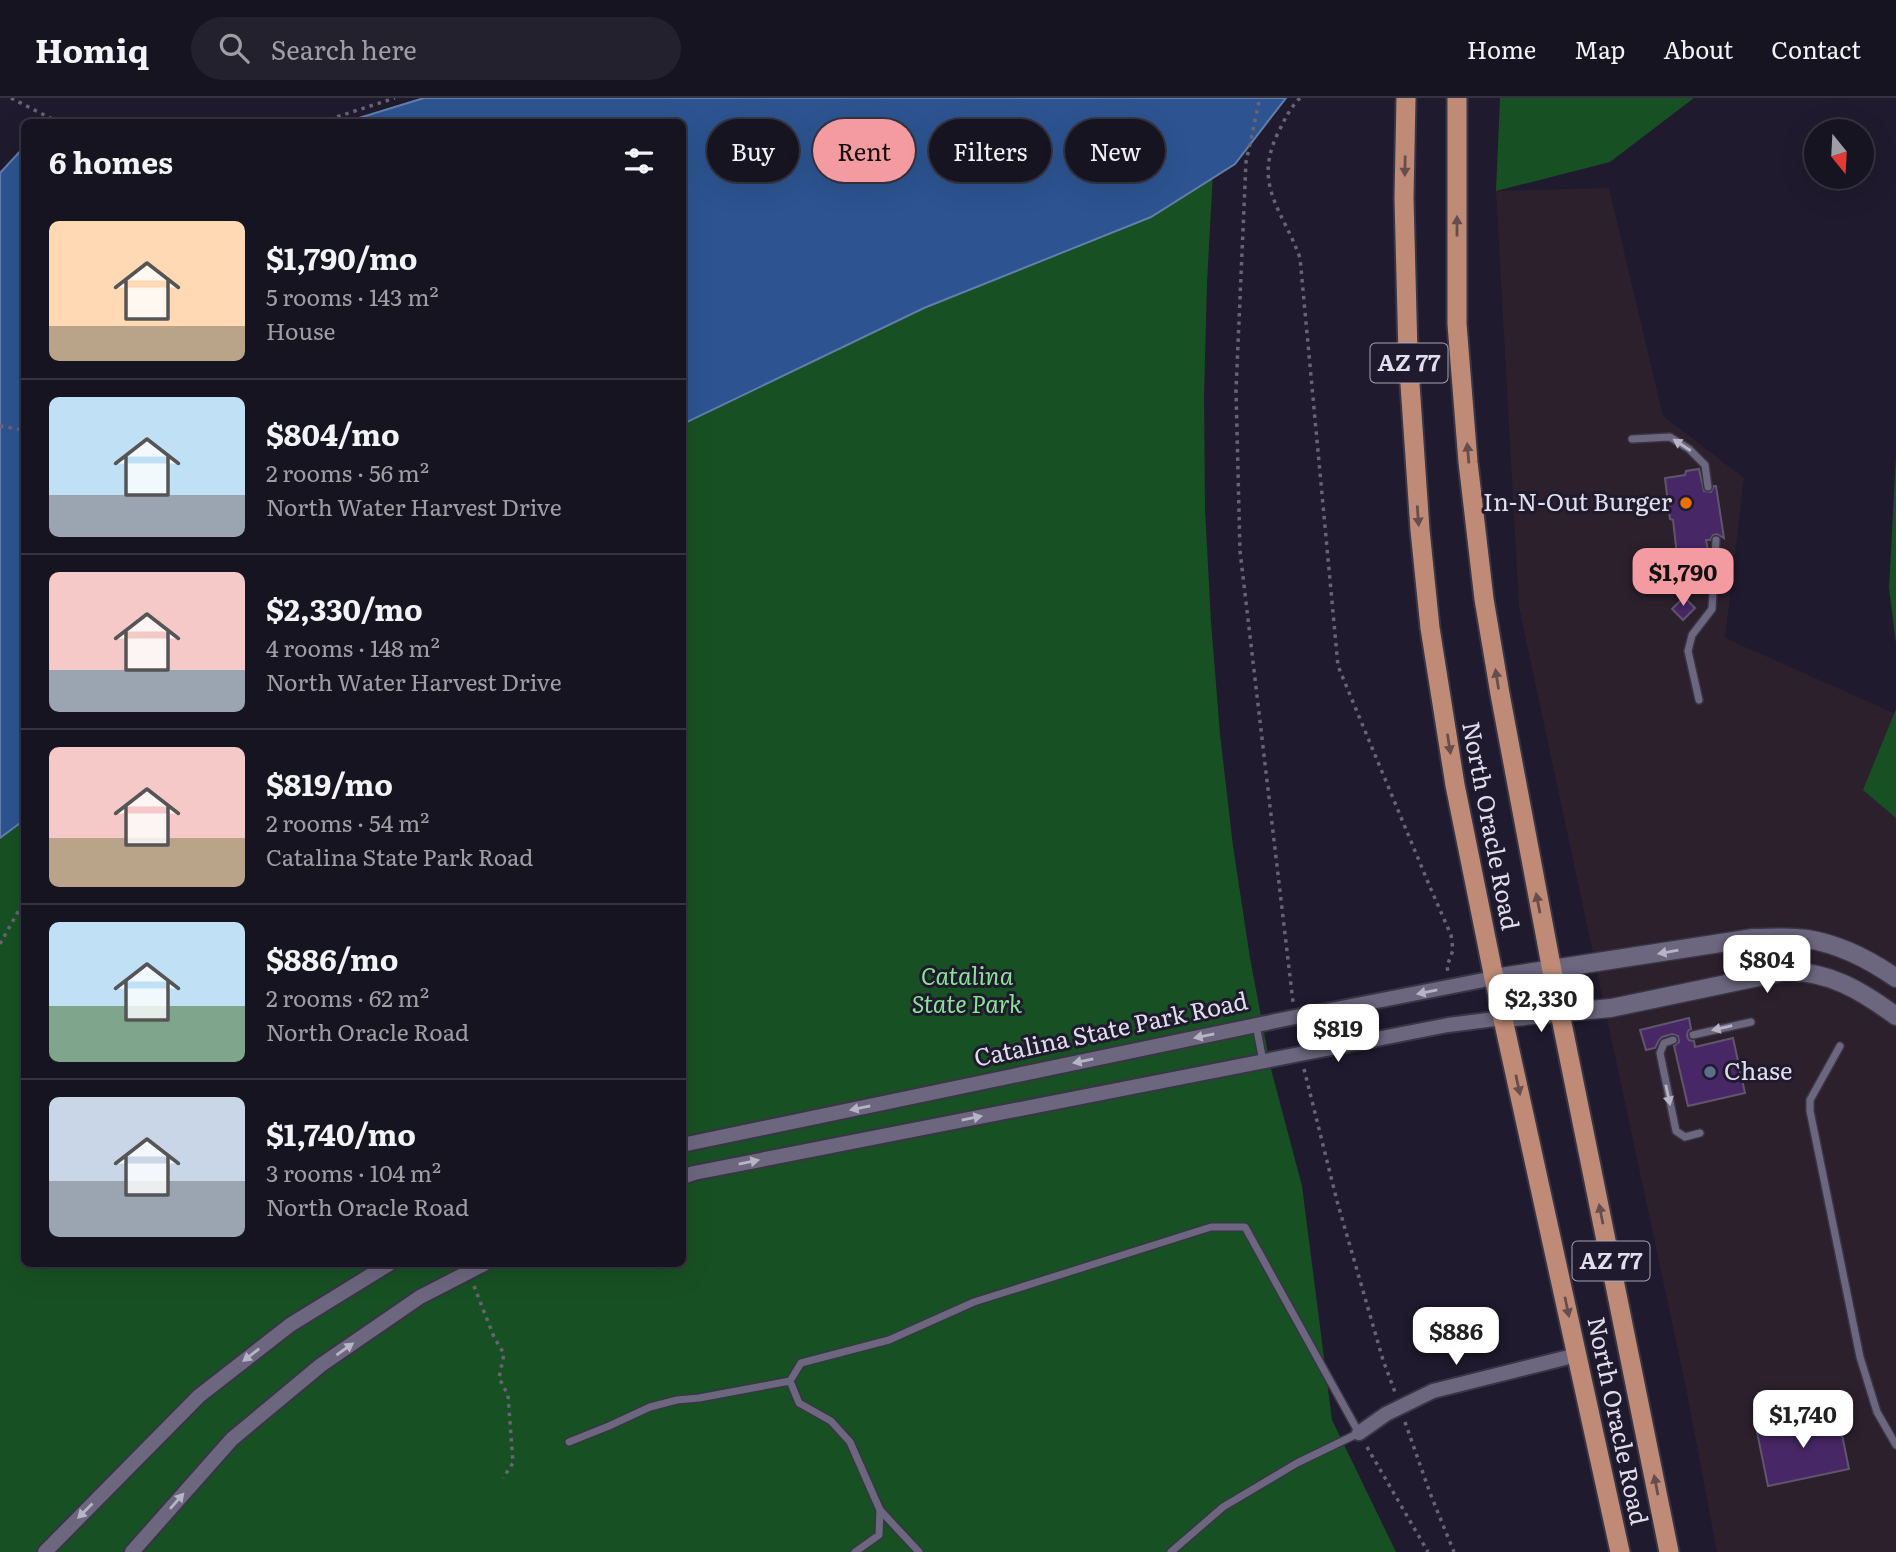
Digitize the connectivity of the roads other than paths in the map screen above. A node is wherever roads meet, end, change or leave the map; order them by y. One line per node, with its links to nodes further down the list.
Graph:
1 (1406, 98): 8 (highway, North Oracle Road / AZ 77, one-way to 8)
2 (1457, 98): 7 (highway, North Oracle Road / AZ 77, one-way to 2)
3 (1632, 439): 4 (lane, one-way to 3)
4 (1708, 487)
5 (1716, 540): 6 (lane)
6 (1699, 700)
7 (1551, 970): 8 (street, Catalina State Park Road); 9 (street, Catalina State Park Road, one-way to 7); 10 (highway, North Oracle Road / AZ 77)
8 (1494, 978): 12 (highway, North Oracle Road / AZ 77); 14 (street, Catalina State Park Road, one-way to 14)
9 (1896, 978)
10 (1559, 1012): 11 (street); 12 (street); 36 (highway, North Oracle Road / AZ 77, one-way to 10)
11 (1896, 1016)
12 (1503, 1018): 18 (street); 24 (highway, North Oracle Road / AZ 77, one-way to 24)
13 (1751, 1022): 15 (lane, one-way to 15)
14 (1256, 1025): 18 (lane); 20 (street, Catalina State Park Road, one-way to 20)
15 (1693, 1035)
16 (1673, 1040): 19 (lane, one-way to 19)
17 (1840, 1046): 28 (lane)
18 (1263, 1061): 21 (street, one-way to 18)
19 (1700, 1133)
20 (686, 1144)
21 (686, 1176)
22 (384, 1267): 30 (street, one-way to 30)
23 (476, 1267): 31 (street, one-way to 23)
24 (1577, 1354): 26 (street); 35 (highway, North Oracle Road / AZ 77)
25 (790, 1381): 26 (lane); 27 (lane); 29 (lane)
26 (1359, 1433): 34 (lane)
27 (569, 1442)
28 (1896, 1445)
29 (880, 1510): 32 (lane); 33 (lane)
30 (45, 1552)
31 (132, 1552)
32 (855, 1552)
33 (919, 1552)
34 (1171, 1552)
35 (1620, 1552)
36 (1670, 1552)

